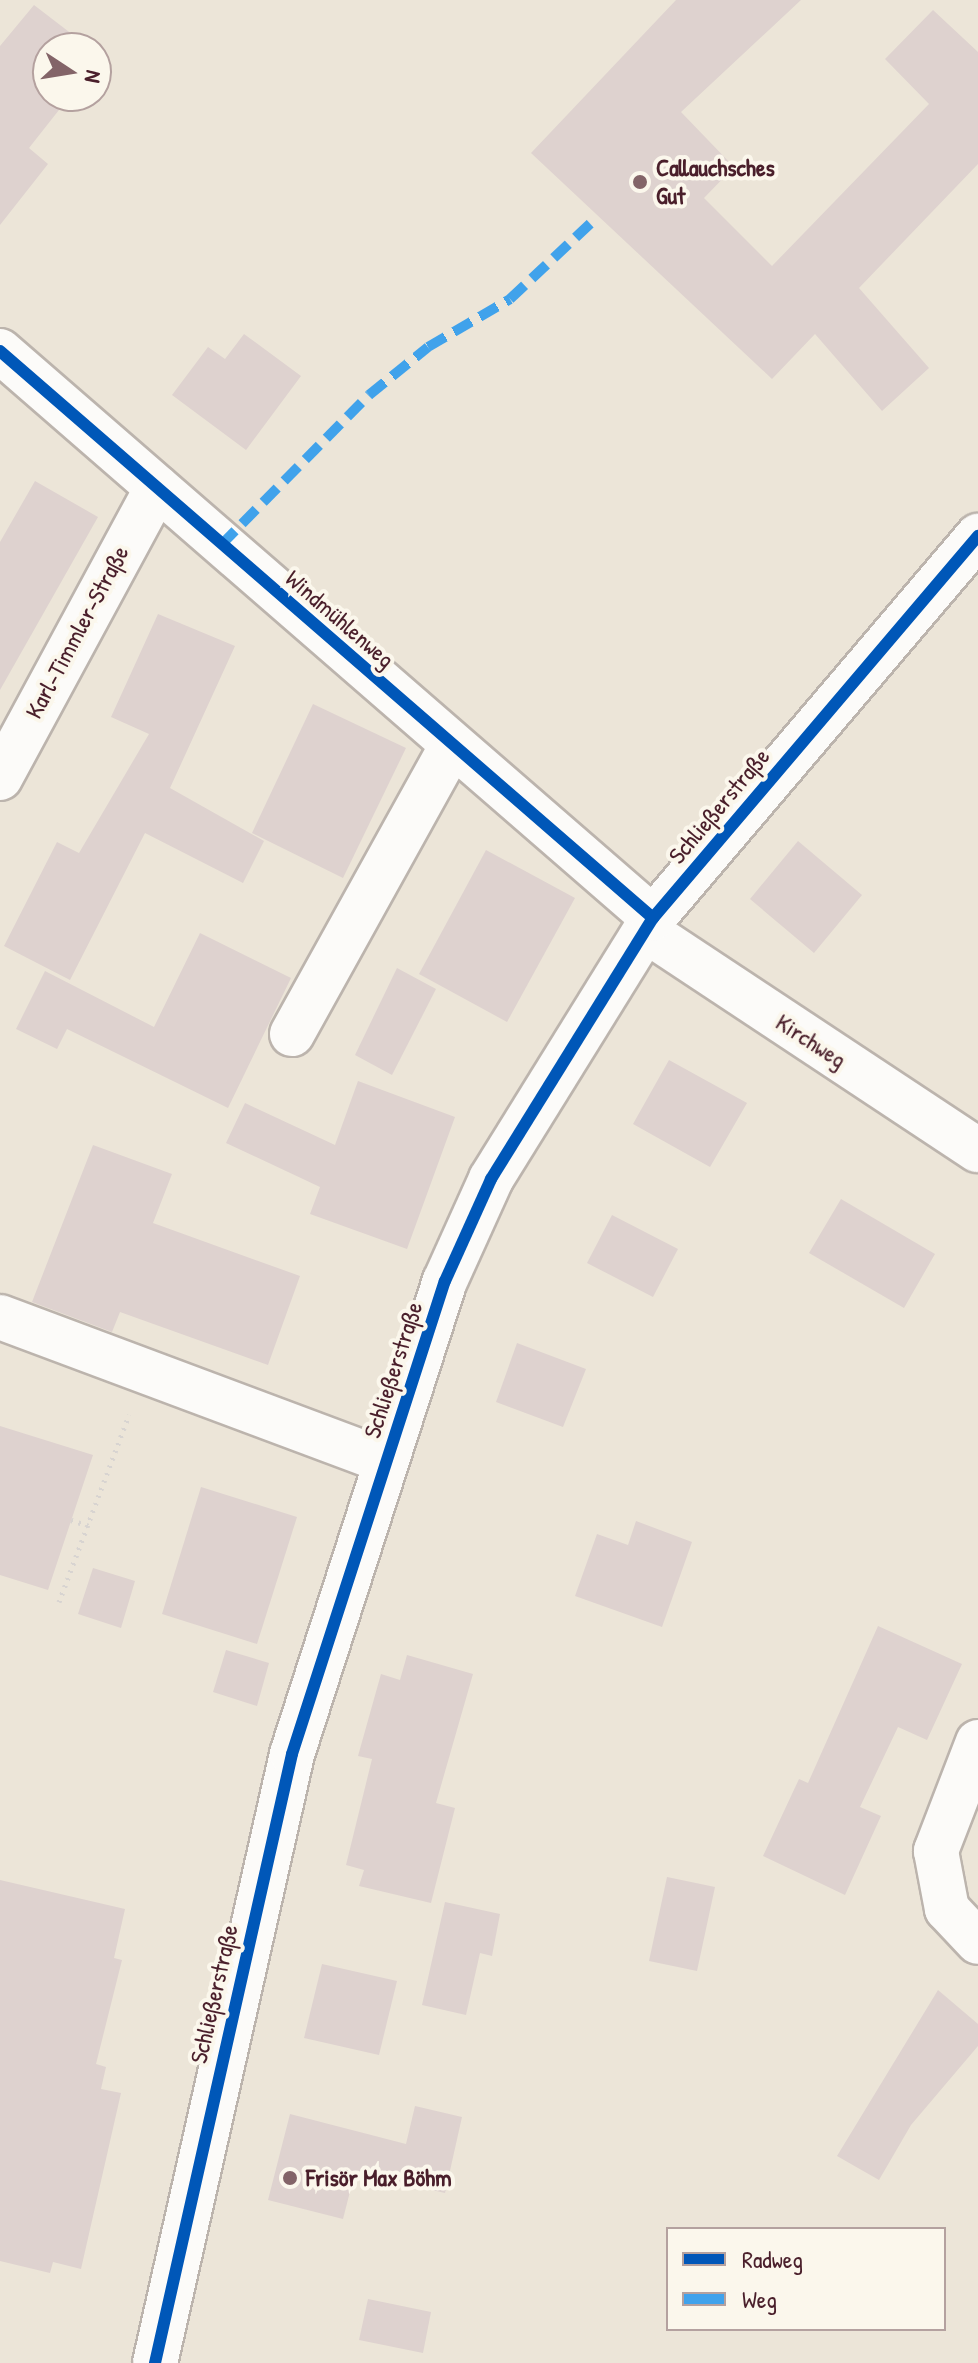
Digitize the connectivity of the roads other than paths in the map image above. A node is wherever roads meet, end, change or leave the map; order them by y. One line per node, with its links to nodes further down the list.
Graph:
1 (0, 351): 2 (street, Windmühlenweg)
2 (157, 488): 4 (street, Windmühlenweg); 5 (street, Karl-Timmler-Straße)
3 (978, 536): 6 (street, Schließerstraße)
4 (452, 745): 6 (street, Windmühlenweg); 7 (street)
5 (0, 778)
6 (649, 924): 8 (street, Kirchweg); 10 (street, Schließerstraße)
7 (292, 1034)
8 (978, 1150)
9 (0, 1317): 10 (street, Schließerstraße)
10 (386, 1461): 13 (street, Schließerstraße)
11 (978, 1742): 12 (street)
12 (978, 1942)
13 (155, 2363)

